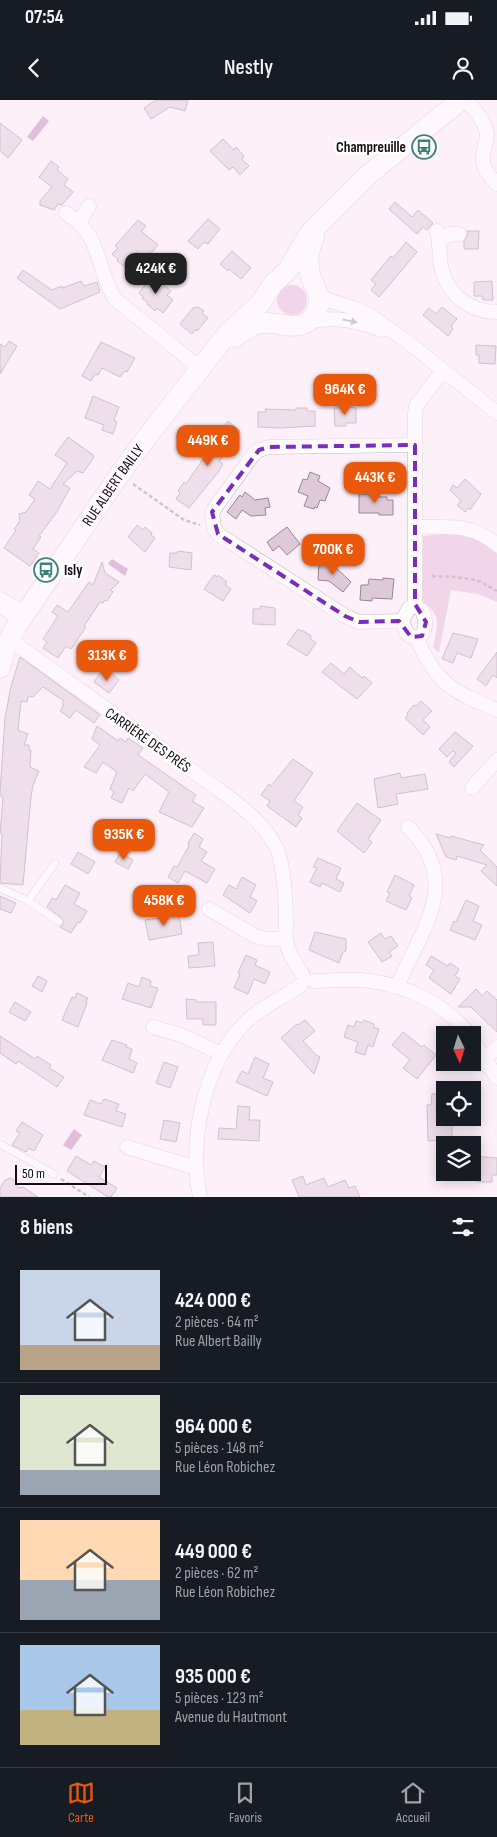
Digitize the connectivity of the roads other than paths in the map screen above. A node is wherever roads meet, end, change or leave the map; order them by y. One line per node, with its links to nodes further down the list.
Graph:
1 (461, 100): 6 (main road)
2 (466, 100): 3 (street)
3 (497, 184)
4 (90, 206): 7 (street)
5 (66, 213): 7 (street)
6 (328, 215): 9 (main road); 10 (main road)
7 (80, 223): 14 (street)
8 (459, 234): 11 (street)
9 (274, 284): 10 (main road); 12 (main road); 14 (main road)
10 (316, 289): 12 (main road); 13 (street)
11 (497, 312)
12 (296, 324): 13 (street, one-way to 13); 14 (main road)
13 (394, 334): 15 (street)
14 (201, 369): 22 (main road, RUE ALBERT BAILLY)
15 (443, 370): 16 (street); 17 (street)
16 (497, 413)
17 (415, 445): 18 (street); 23 (street)
18 (415, 527): 19 (street); 21 (street)
19 (497, 544)
20 (0, 602): 22 (main road)
21 (415, 606): 23 (street); 24 (street)
22 (23, 617): 25 (main road, RUE ALBERT BAILLY)
23 (402, 621): 24 (street)
24 (417, 640): 27 (street)
25 (5, 641): 26 (main road, RUE ALBERT BAILLY); 36 (street, CARRIÈRE DES PRÉS)
26 (0, 668)
27 (497, 710)
28 (497, 760): 29 (street)
29 (472, 788)
30 (408, 827): 38 (street)
31 (55, 863): 33 (lane)
32 (0, 888): 33 (lane)
33 (28, 901): 35 (lane)
34 (209, 909): 36 (street)
35 (59, 922)
36 (286, 938): 37 (street, CARRIÈRE DES PRÉS)
37 (306, 980): 38 (street); 43 (street)
38 (398, 987): 39 (street)
39 (462, 1026)
40 (153, 1027): 43 (street)
41 (497, 1047): 44 (street)
42 (481, 1053): 44 (street)
43 (222, 1054): 48 (street)
44 (485, 1059): 45 (street)
45 (497, 1078)
46 (0, 1144): 49 (lane)
47 (127, 1146): 48 (street)
48 (196, 1168): 50 (street)
49 (54, 1174)
50 (200, 1197)

